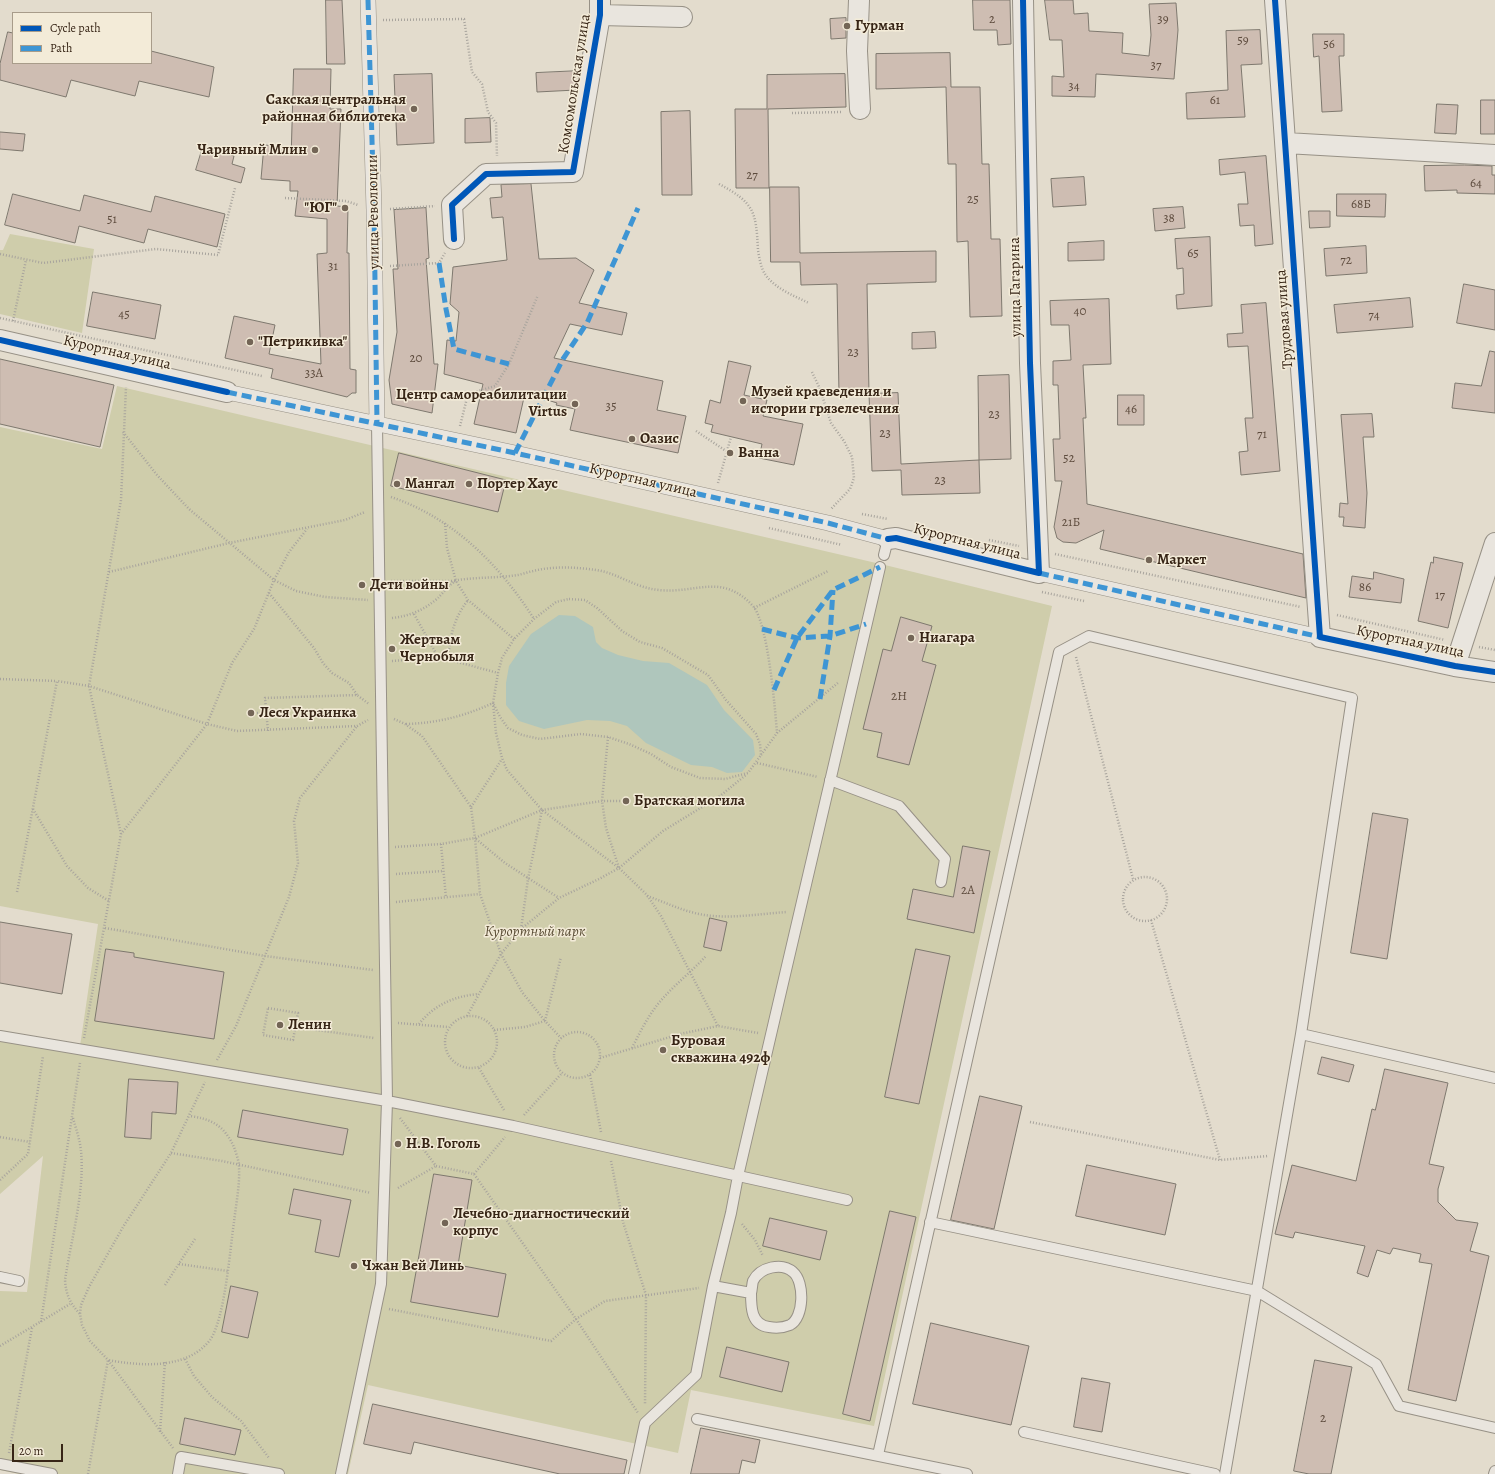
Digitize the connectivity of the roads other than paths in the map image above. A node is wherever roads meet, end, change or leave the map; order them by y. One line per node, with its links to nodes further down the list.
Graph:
1 (368, 0): 13 (street, улица Революции)
2 (859, 0): 7 (street)
3 (1023, 0): 17 (street, улица Гагарина)
4 (1274, 0): 8 (street, Трудовая улица)
5 (600, 8): 6 (street); 10 (street, Комсомольская улица)
6 (682, 17)
7 (853, 110)
8 (1286, 143): 9 (street); 18 (street, Трудовая улица)
9 (1495, 154)
10 (454, 239)
11 (0, 340): 12 (street, Курортная улица)
12 (227, 392): 13 (street, Курортная улица)
13 (377, 424): 15 (street, Курортная улица); 26 (lane)
14 (1495, 543): 19 (street)
15 (886, 547): 17 (street, Курортная улица)
16 (880, 567): 21 (lane)
17 (1039, 573): 18 (street, Курортная улица)
18 (1320, 636): 19 (street, Курортная улица)
19 (1455, 666): 20 (street, Курортная улица)
20 (1495, 672)
21 (830, 780): 22 (lane); 27 (lane)
22 (941, 882)
23 (1301, 1034): 25 (lane); 29 (lane); 33 (lane)
24 (0, 1036): 26 (lane)
25 (1495, 1078)
26 (387, 1101): 27 (lane); 43 (lane)
27 (738, 1176): 28 (lane); 32 (lane)
28 (847, 1200)
29 (930, 1222): 33 (lane); 38 (lane)
30 (0, 1277): 31 (lane)
31 (19, 1281)
32 (713, 1286): 34 (lane); 44 (lane)
33 (1257, 1291): 36 (lane); 47 (lane)
34 (751, 1293): 34 (lane)
35 (697, 1419): 38 (lane)
36 (1495, 1428)
37 (1024, 1432): 46 (lane)
38 (878, 1454): 45 (lane)
39 (4, 1465): 40 (lane)
40 (52, 1474)
41 (178, 1474): 42 (lane)
42 (279, 1474)
43 (341, 1474)
44 (634, 1474)
45 (966, 1474)
46 (1215, 1474)
47 (1225, 1474)

